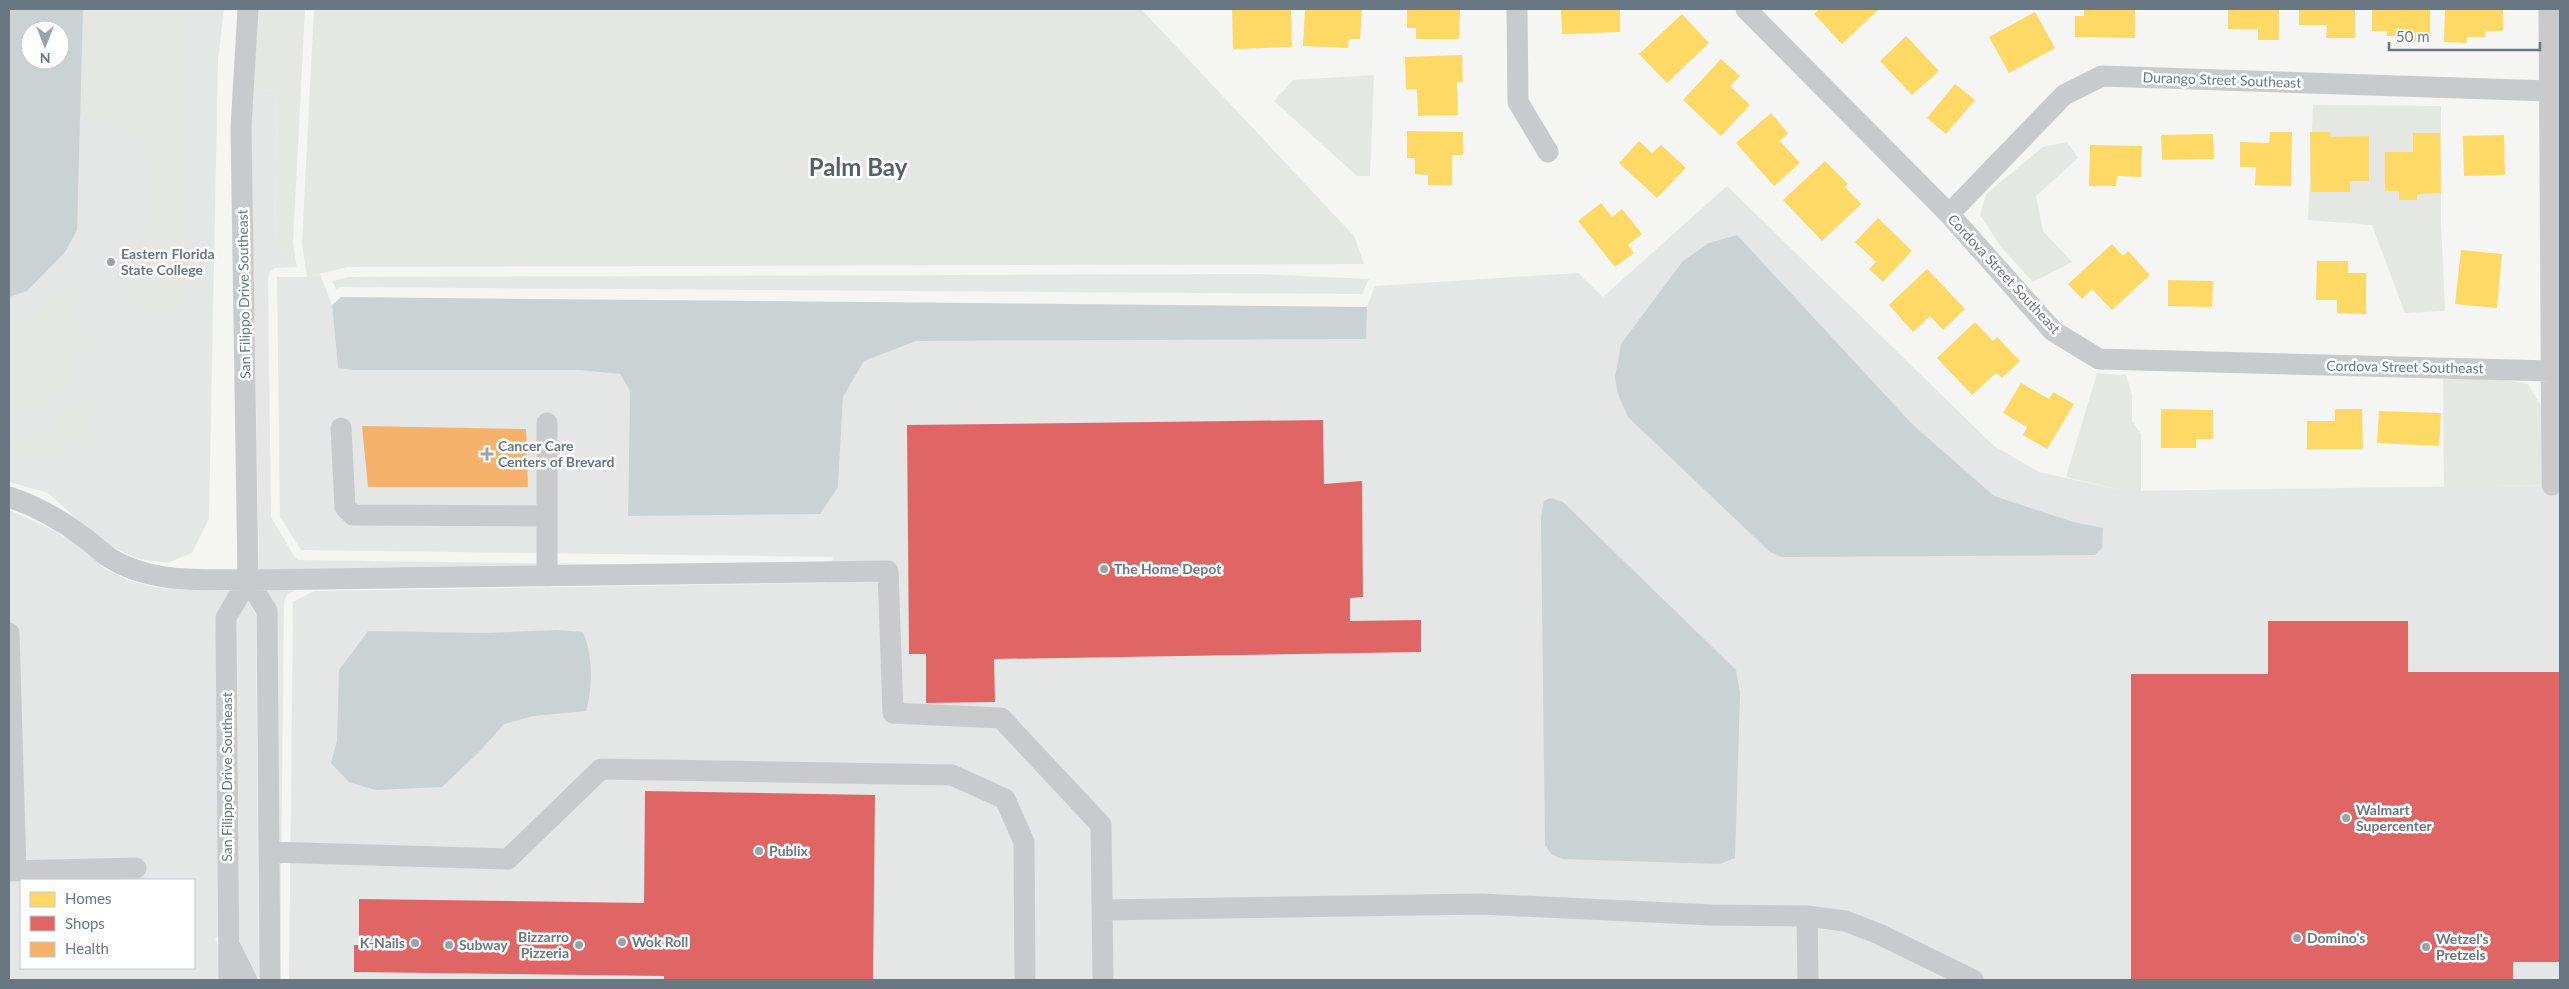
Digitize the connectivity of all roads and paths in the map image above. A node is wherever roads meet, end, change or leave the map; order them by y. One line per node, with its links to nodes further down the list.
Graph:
1 (248, 9): 15 (street, San Filippo Drive Southeast)
2 (1517, 9): 6 (street)
3 (1746, 9): 7 (street, Cordova Street Southeast)
4 (2549, 9): 5 (street)
5 (2549, 91): 7 (street, Durango Street Southeast); 8 (street)
6 (1548, 152)
7 (1949, 214): 8 (street, Cordova Street Southeast)
8 (2551, 371): 11 (street)
9 (547, 423): 13 (street)
10 (341, 428): 13 (street)
11 (2552, 485)
12 (9, 498): 15 (street)
13 (546, 516): 14 (street)
14 (547, 576): 15 (street); 20 (street)
15 (248, 580): 17 (street, San Filippo Drive Southeast); 22 (street, San Filippo Drive Southeast)
16 (9, 633): 19 (street)
17 (269, 852): 25 (street, San Filippo Drive Southeast); 26 (street)
18 (136, 868): 19 (street)
19 (12, 871)
20 (1102, 910): 21 (street); 27 (street)
21 (1807, 916): 28 (street); 29 (street)
22 (229, 943): 23 (street, San Filippo Drive Southeast); 24 (street)
23 (229, 980)
24 (247, 980)
25 (270, 980)
26 (1024, 980)
27 (1102, 980)
28 (1808, 980)
29 (1973, 980)

